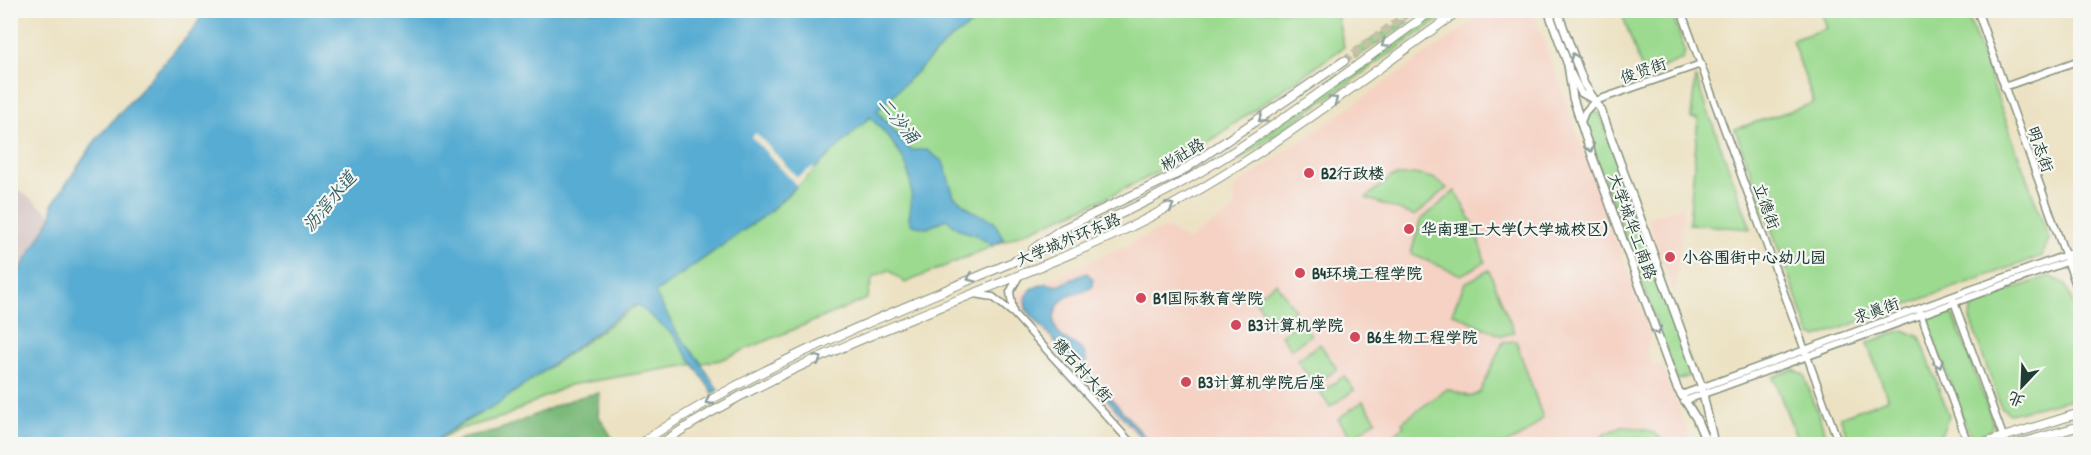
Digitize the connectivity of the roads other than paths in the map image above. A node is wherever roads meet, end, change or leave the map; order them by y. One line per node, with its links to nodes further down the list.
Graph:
1 (1433, 10): 14 (main road, 大学城外环东路, one-way to 14)
2 (1460, 10): 15 (main road, 大学城外环东路, one-way to 2)
3 (1548, 10): 10 (main road, 大学城华工南路)
4 (1557, 10): 12 (main road, 大学城华工南路, one-way to 4)
5 (1681, 10): 9 (street, 立德街)
6 (1977, 10): 11 (street, 明志街)
7 (2080, 60): 11 (street)
8 (1344, 61): 19 (main road, 彬社路, one-way to 19)
9 (1701, 64): 12 (street, 俊贤街); 28 (street, 立德街)
10 (1568, 65): 12 (street); 13 (main road, 大学城华工南路)
11 (2004, 87): 21 (street, 明志街)
12 (1595, 101): 13 (street); 29 (main road, 大学城华工南路)
13 (1581, 123): 30 (main road, 大学城华工南路, one-way to 30)
14 (1225, 156): 15 (main road); 16 (main road, 大学城外环东路)
15 (1234, 169): 17 (main road, 大学城外环东路, one-way to 15)
16 (1124, 212): 17 (main road); 19 (main road, 大学城外环东路)
17 (1131, 226): 22 (main road, 大学城外环东路)
18 (2080, 250): 21 (street, 求真街)
19 (1024, 255): 35 (main road, 大学城外环东路, one-way to 35)
20 (2080, 257): 21 (street, 求真街)
21 (2067, 258): 24 (street, 明志街); 25 (street, 求真街)
22 (1021, 273): 23 (main road, 大学城外环东路); 27 (street)
23 (972, 294): 27 (street, 穗石村大街); 36 (main road, 大学城外环东路, one-way to 23)
24 (2080, 296)
25 (1954, 300): 26 (street, 求真街); 34 (street)
26 (1920, 312): 28 (street, 求真街); 41 (street, one-way to 41)
27 (1014, 314): 37 (street, 穗石村大街)
28 (1806, 353): 29 (street, 求真街); 40 (street, 立德街)
29 (1703, 391): 30 (street, 求真街); 39 (main road, 大学城华工南路)
30 (1682, 398): 38 (main road, 大学城华工南路)
31 (2080, 413): 34 (main road)
32 (2080, 426): 33 (main road)
33 (2049, 435): 43 (main road); 44 (main road)
34 (2005, 440): 42 (main road)
35 (640, 444)
36 (660, 444)
37 (1132, 444)
38 (1707, 444)
39 (1714, 444)
40 (1839, 444)
41 (1968, 444)
42 (1981, 444)
43 (2018, 444)
44 (2037, 444)

